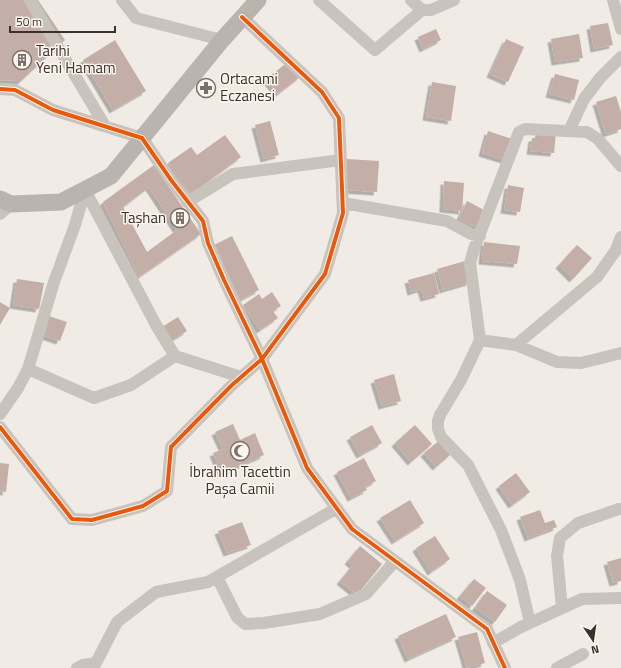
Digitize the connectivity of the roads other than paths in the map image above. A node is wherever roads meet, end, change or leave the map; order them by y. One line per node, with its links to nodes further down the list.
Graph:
1 (30, 0): 14 (street)
2 (122, 0): 11 (street)
3 (258, 0): 9 (street)
4 (319, 0): 8 (street)
5 (411, 0): 8 (street)
6 (454, 0): 8 (street)
7 (613, 0): 10 (street)
8 (422, 10)
9 (242, 17): 11 (street); 17 (street)
10 (621, 29)
11 (222, 40): 16 (street)
12 (621, 57): 15 (street)
13 (0, 89): 14 (street)
14 (105, 126): 16 (street)
15 (569, 131): 18 (street); 23 (street)
16 (142, 138): 19 (street); 20 (street)
17 (341, 160): 20 (street); 21 (street)
18 (621, 166)
19 (85, 190): 22 (street); 28 (street); 30 (street)
20 (188, 202): 29 (street)
21 (343, 203): 23 (street); 29 (street)
22 (4, 206)
23 (480, 236): 25 (street)
24 (621, 237): 26 (street)
25 (480, 340): 26 (street); 40 (street)
26 (516, 345): 27 (street)
27 (621, 353)
28 (175, 356): 30 (street); 31 (street)
29 (262, 358): 31 (street); 34 (street)
30 (28, 369): 32 (street)
31 (241, 377): 33 (street)
32 (0, 414)
33 (0, 426)
34 (337, 508): 36 (street); 37 (street)
35 (619, 509): 39 (street)
36 (395, 561): 37 (street); 41 (street)
37 (217, 577): 43 (street)
38 (621, 598): 39 (street)
39 (562, 608): 40 (street)
40 (530, 622): 41 (street)
41 (493, 643): 45 (street)
42 (583, 654): 46 (street)
43 (97, 666): 44 (street)
44 (77, 668)
45 (505, 668)
46 (557, 668)

